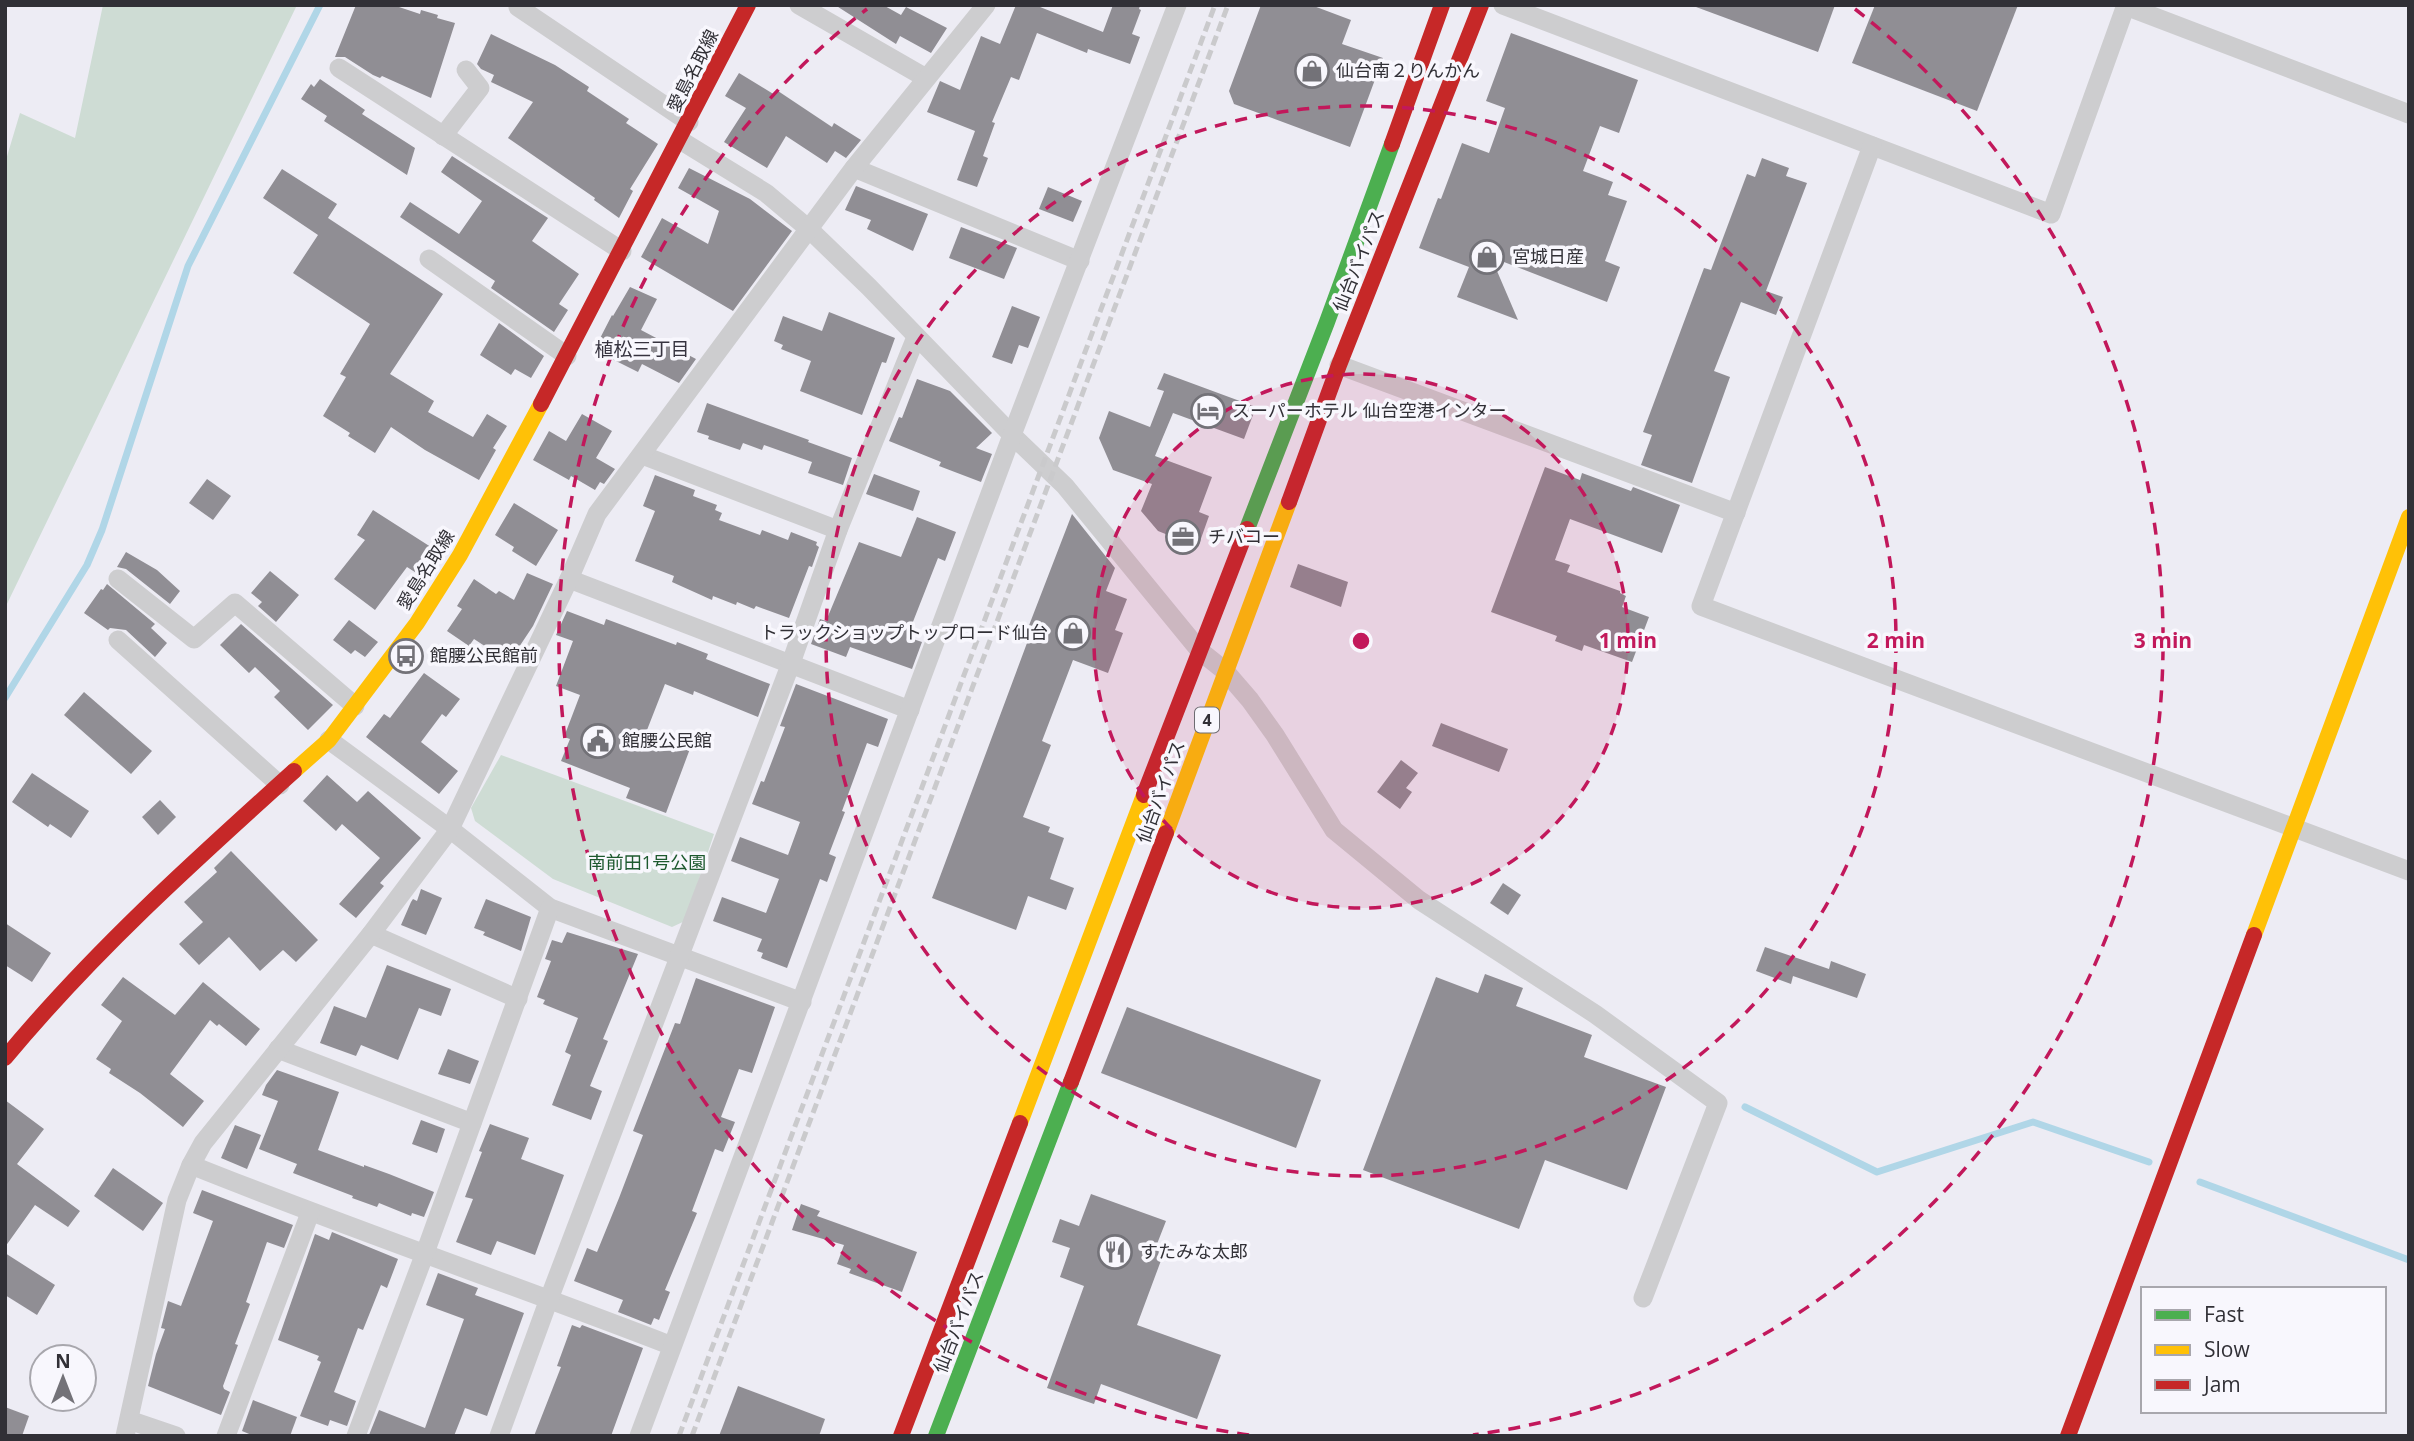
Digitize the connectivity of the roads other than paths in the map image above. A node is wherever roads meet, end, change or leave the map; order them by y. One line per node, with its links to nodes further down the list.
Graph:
1 (519, 5): 14 (street)
2 (748, 5): 14 (main road, 愛島名取線)
3 (799, 5): 12 (street)
4 (986, 5): 12 (street)
5 (1177, 5): 22 (street)
6 (1442, 5): 34 (main road, 仙台バイパス / 4)
7 (1481, 5): 25 (main road, 仙台バイパス / 4)
8 (1503, 5): 17 (street)
9 (2126, 6): 13 (street); 17 (street)
10 (339, 68): 15 (street)
11 (466, 70): 15 (street)
12 (926, 78): 18 (street)
13 (2409, 114)
14 (689, 122): 16 (main road, 愛島名取線)
15 (443, 136): 20 (street)
16 (680, 140): 19 (street); 20 (main road, 愛島名取線)
17 (1872, 146): 28 (street)
18 (854, 168): 19 (street); 22 (street)
19 (810, 230): 23 (street); 27 (street)
20 (622, 251): 24 (main road, 愛島名取線)
21 (429, 259): 24 (street)
22 (1080, 261): 26 (street)
23 (916, 338): 26 (street); 30 (street)
24 (567, 356): 37 (main road, 愛島名取線)
25 (1339, 365): 28 (street); 36 (main road, 仙台バイパス / 4)
26 (1012, 435): 34 (street); 38 (street)
27 (642, 455): 30 (street); 32 (street)
28 (1736, 513): 41 (street)
29 (2409, 517): 41 (main road)
30 (838, 530): 35 (street)
31 (118, 579): 37 (street)
32 (569, 579): 35 (street); 42 (street)
33 (118, 640): 40 (street)
34 (1200, 652): 36 (street); 64 (main road, 仙台バイパス / 4)
35 (791, 663): 38 (street); 46 (street)
36 (1224, 671): 55 (street); 65 (main road, 仙台バイパス / 4)
37 (355, 706): 39 (main road, 愛島名取線)
38 (910, 710): 48 (street)
39 (329, 740): 40 (main road, 愛島名取線); 42 (street)
40 (280, 785): 50 (main road, 愛島名取線)
41 (2293, 828): 43 (street); 66 (main road)
42 (450, 829): 44 (street); 45 (street)
43 (2409, 871)
44 (550, 908): 46 (street); 47 (street)
45 (370, 934): 47 (street); 49 (street)
46 (679, 954): 48 (street); 56 (street)
47 (518, 999): 51 (street)
48 (802, 1002): 57 (street)
49 (278, 1049): 51 (street); 52 (street)
50 (5, 1058)
51 (472, 1123): 54 (street)
52 (191, 1165): 53 (street); 58 (street)
53 (310, 1213): 54 (street); 60 (street)
54 (425, 1253): 56 (street); 61 (street)
55 (1643, 1298)
56 (549, 1299): 57 (street); 62 (street)
57 (672, 1346): 63 (street)
58 (127, 1428): 59 (street)
59 (176, 1436)
60 (226, 1436)
61 (356, 1436)
62 (499, 1436)
63 (639, 1436)
64 (901, 1436)
65 (936, 1436)
66 (2068, 1436)

